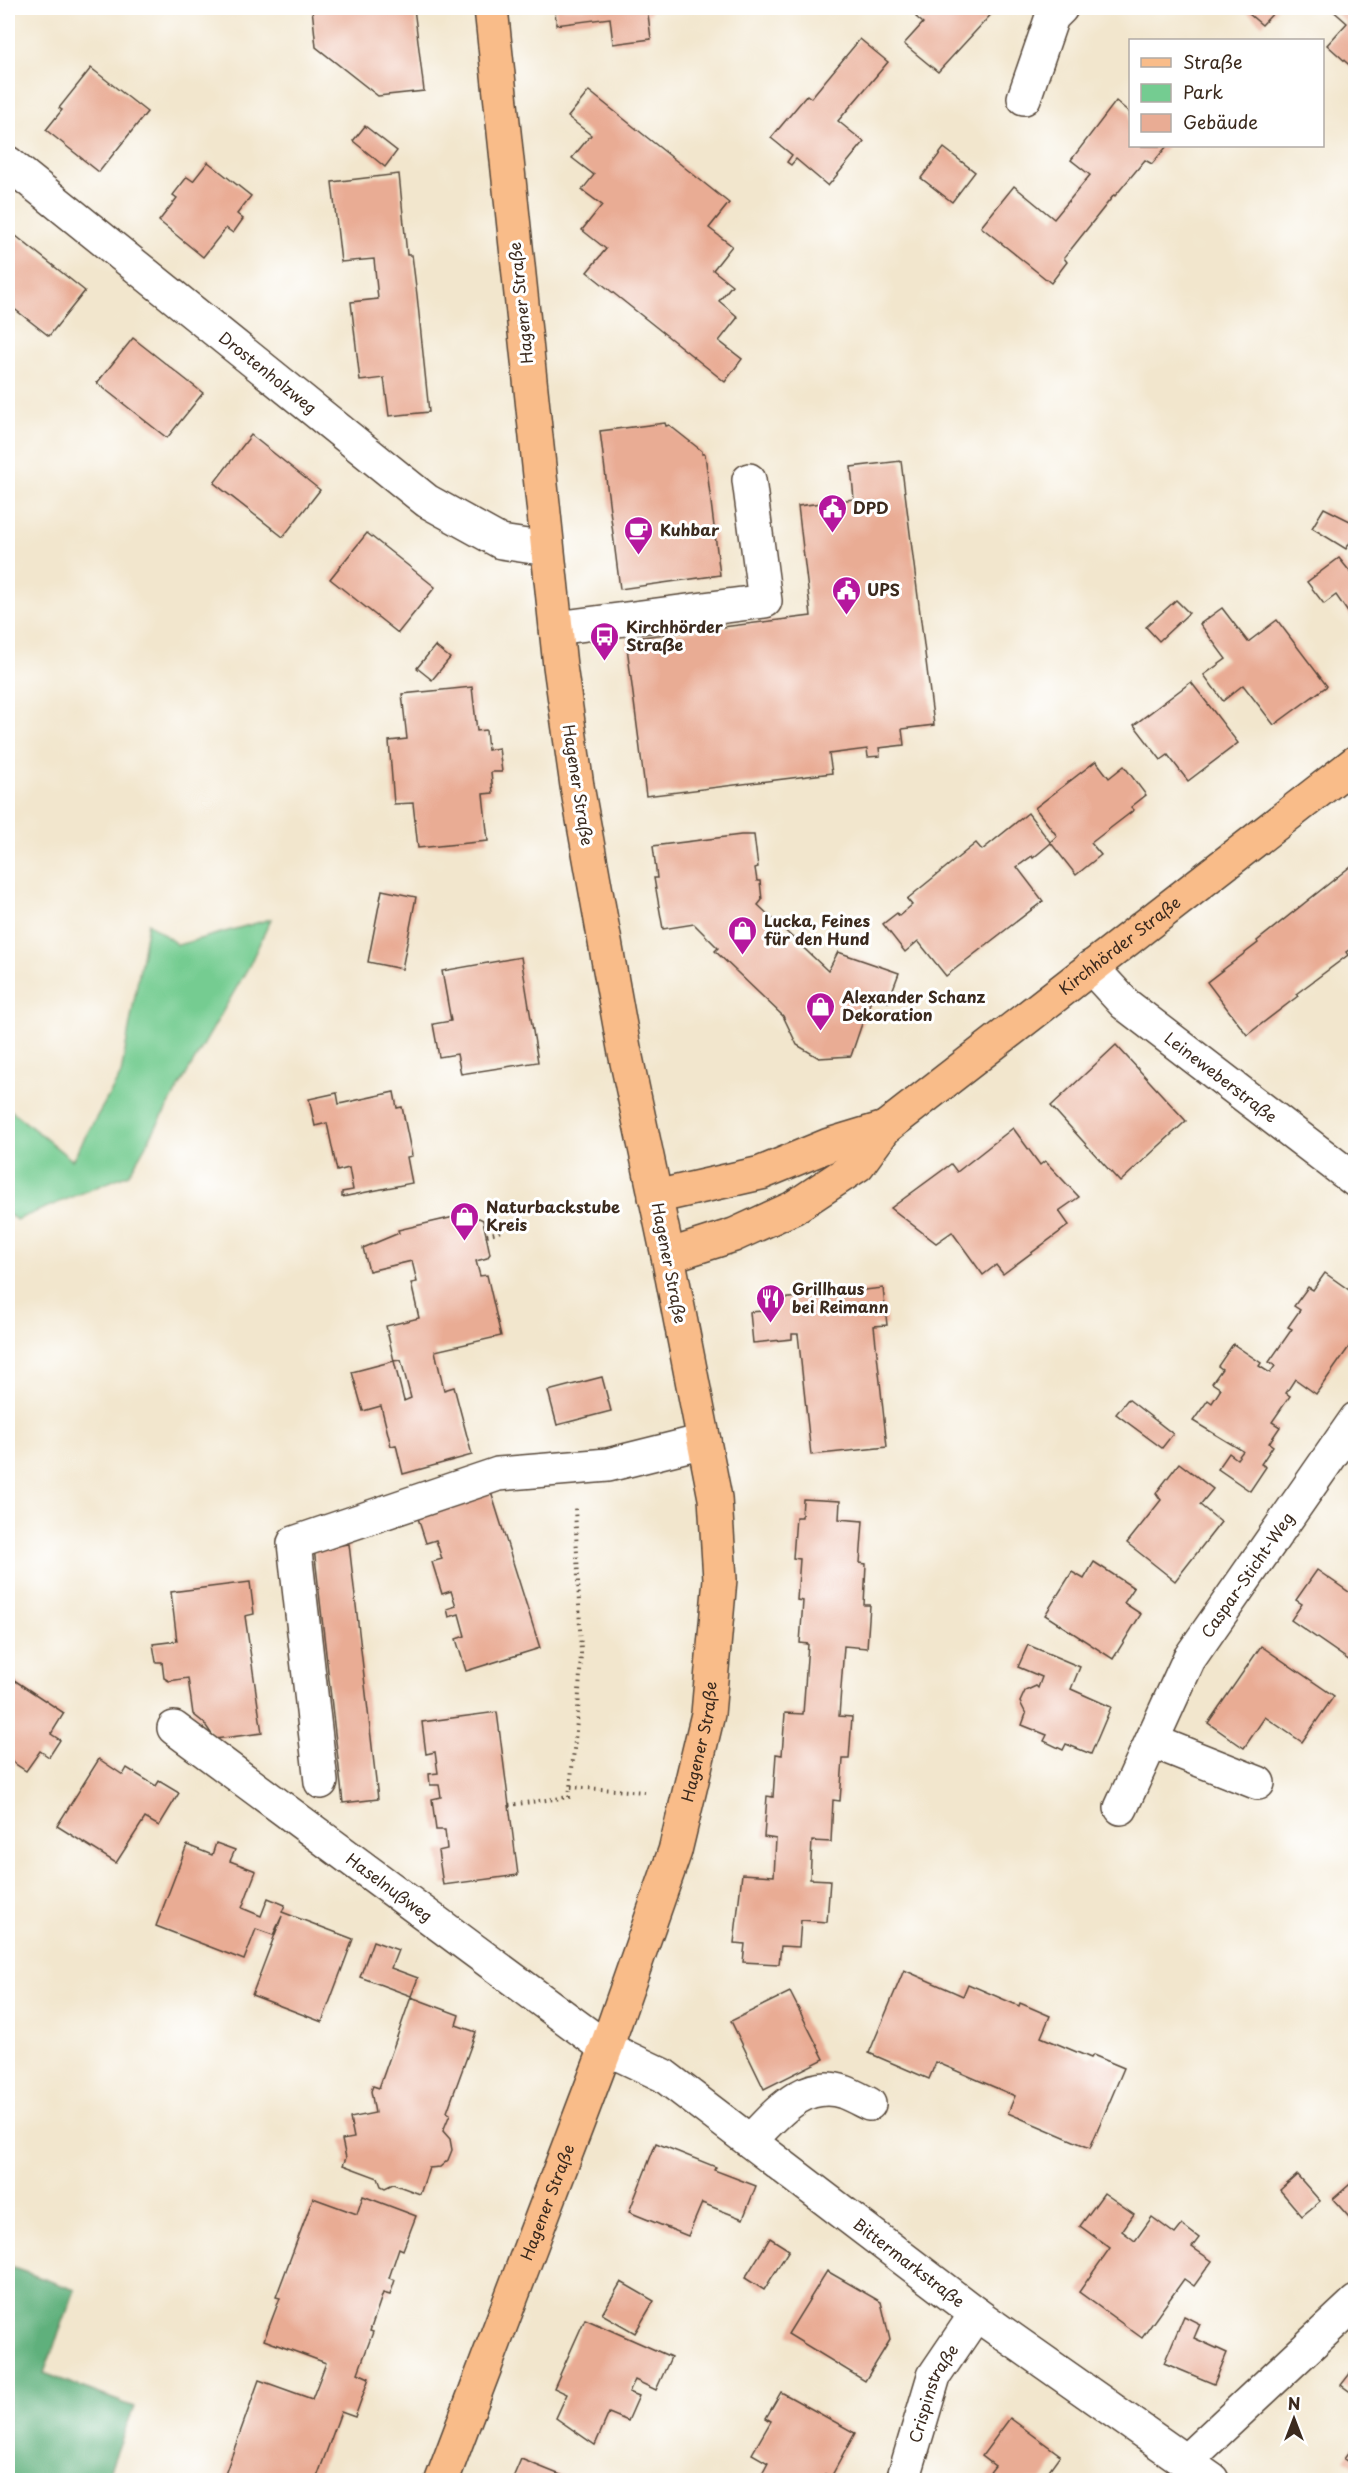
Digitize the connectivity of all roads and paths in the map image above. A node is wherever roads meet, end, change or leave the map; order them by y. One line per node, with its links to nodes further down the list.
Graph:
1 (490, 8): 6 (main road, Hagener Straße)
2 (1061, 8): 3 (street)
3 (1024, 98)
4 (8, 163): 6 (street, Drostenholzweg)
5 (749, 480): 7 (street)
6 (547, 549): 7 (main road, Hagener Straße)
7 (556, 628): 12 (main road, Hagener Straße)
8 (1356, 762): 9 (main road, Kirchhörder Straße)
9 (1090, 967): 10 (main road, Kirchhörder Straße); 11 (street, Leineweberstraße)
10 (885, 1128): 12 (main road, Kirchhörder Straße); 15 (main road, Kirchhörder Straße)
11 (1356, 1181)
12 (655, 1197): 15 (main road, Hagener Straße)
13 (501, 1231): 14 (path)
14 (487, 1234)
15 (668, 1256): 17 (main road, Hagener Straße)
16 (1356, 1419): 20 (street, Caspar-Sticht-Weg)
17 (704, 1441): 21 (street); 27 (main road, Hagener Straße)
18 (574, 1496): 23 (path)
19 (174, 1728): 27 (street, Haselnußweg)
20 (1152, 1741): 22 (street); 26 (street, Caspar-Sticht-Weg)
21 (321, 1782)
22 (1258, 1783)
23 (570, 1787): 24 (path); 25 (path)
24 (644, 1792)
25 (509, 1805)
26 (1121, 1808)
27 (606, 2048): 29 (street, Bittermarkstraße); 33 (main road, Hagener Straße)
28 (869, 2104): 29 (street)
29 (750, 2141): 31 (street, Bittermarkstraße)
30 (1356, 2302): 32 (street)
31 (976, 2314): 32 (street, Bittermarkstraße); 34 (street, Crispinstraße)
32 (1186, 2461): 35 (street, Bittermarkstraße)
33 (442, 2481)
34 (903, 2481)
35 (1212, 2481)

